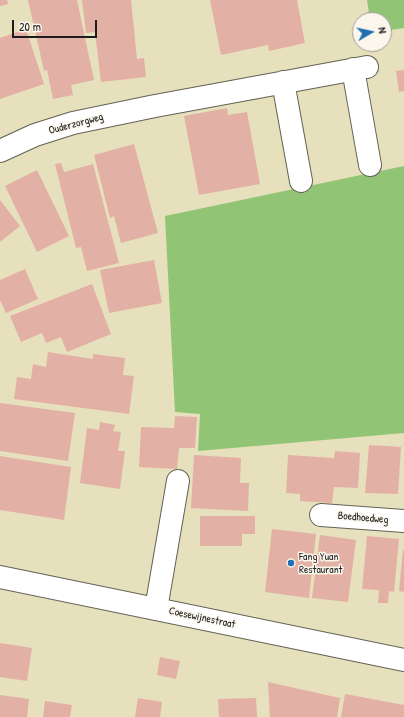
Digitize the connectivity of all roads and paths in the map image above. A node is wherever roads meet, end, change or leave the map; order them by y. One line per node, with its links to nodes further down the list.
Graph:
1 (283, 82): 2 (street, Ouderzorgweg); 3 (street, Ouderzorgweg); 4 (street)
2 (0, 150)
3 (370, 165)
4 (301, 181)
5 (178, 481): 9 (street)
6 (321, 515): 7 (street, Boedhoedweg)
7 (404, 521)
8 (0, 577): 9 (street, Coesewijnestraat)
9 (156, 609): 10 (street, Coesewijnestraat)
10 (404, 660)

